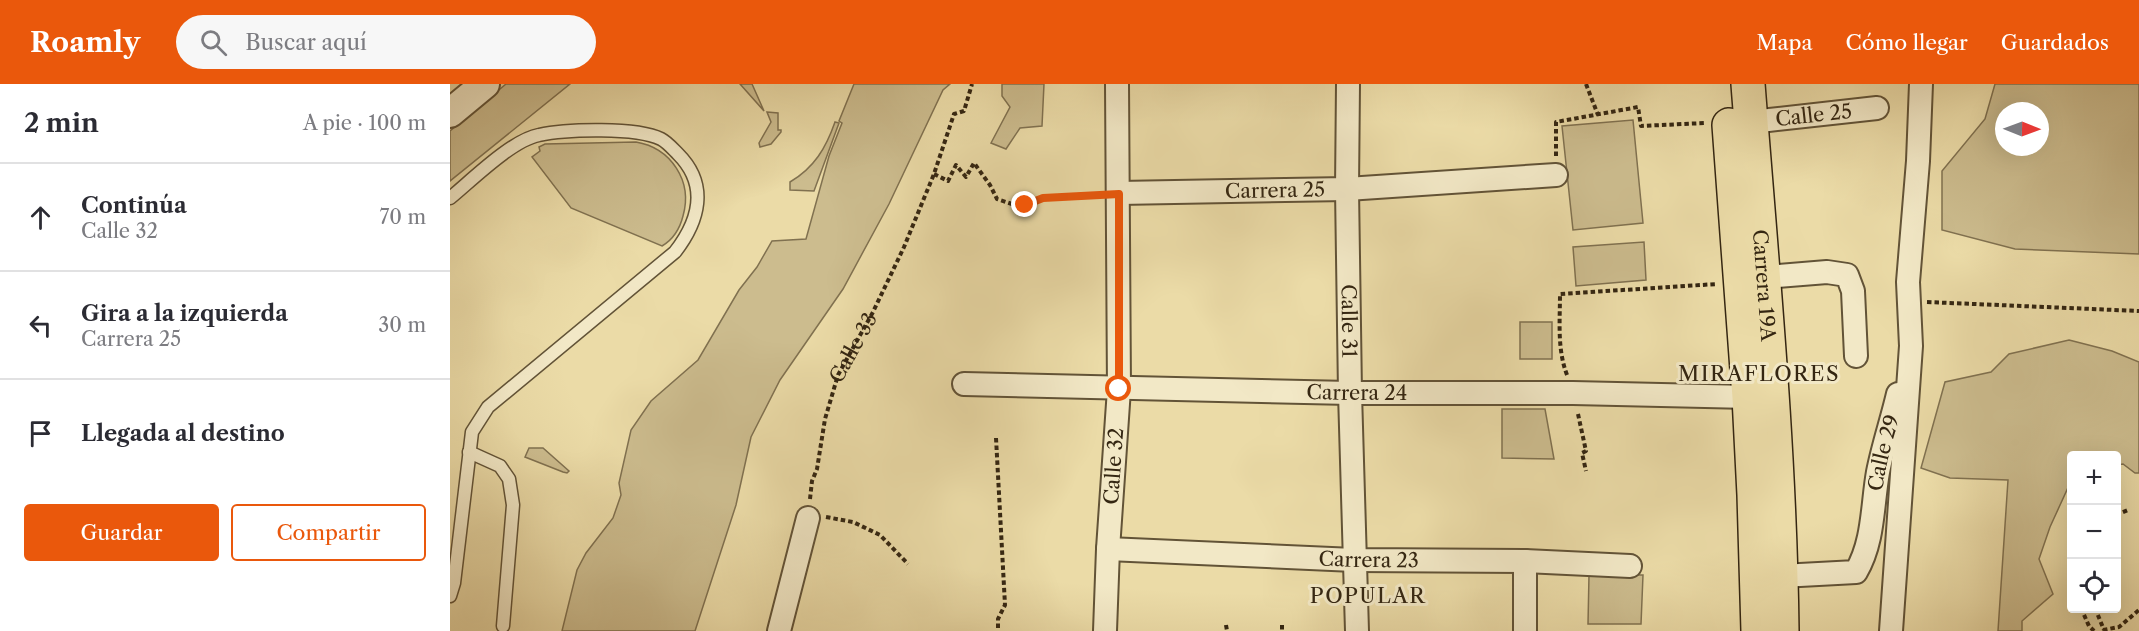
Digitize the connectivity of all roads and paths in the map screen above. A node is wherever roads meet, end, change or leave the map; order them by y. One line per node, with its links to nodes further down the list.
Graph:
1 (485, 84): 10 (street)
2 (972, 84): 13 (path, Calle 33)
3 (1117, 84): 16 (street, Calle 32)
4 (1348, 84): 15 (street, Calle 31)
5 (1586, 84): 11 (path)
6 (1726, 84): 12 (main road, Carrera 19A)
7 (1749, 84): 12 (main road, Carrera 19A)
8 (1921, 84): 19 (street)
9 (1877, 108): 12 (street, Calle 25)
10 (450, 113)
11 (1598, 116): 12 (path); 14 (path)
12 (1740, 123): 18 (main road, Carrera 19A)
13 (934, 174): 16 (path); 33 (path, Calle 33)
14 (1556, 175): 15 (street, Carrera 25)
15 (1347, 189): 16 (street, Carrera 25); 25 (street, Calle 31)
16 (1119, 194): 24 (street, Calle 32)
17 (450, 198): 29 (lane)
18 (1753, 278): 22 (street); 26 (path); 27 (main road, Carrera 19A); 39 (main road, Carrera 19A)
19 (1909, 301): 20 (path); 21 (street)
20 (2139, 311)
21 (1911, 346): 39 (street, Calle 29); 56 (street)
22 (1856, 356)
23 (964, 384): 24 (street, Carrera 24)
24 (1119, 389): 25 (street, Carrera 24); 34 (street, Calle 32)
25 (1350, 393): 26 (street, Carrera 24); 35 (street, Calle 31)
26 (1574, 393): 27 (street, Carrera 24); 30 (path)
27 (1749, 398): 54 (main road, Carrera 19A)
28 (996, 438): 48 (path)
29 (469, 452): 40 (lane); 46 (lane)
30 (1586, 471)
31 (2128, 510): 32 (path)
32 (2121, 513)
33 (808, 518): 37 (path); 47 (street)
34 (1108, 549): 35 (street, Carrera 23); 49 (street, Calle 32)
35 (1354, 561): 36 (street, Carrera 23); 52 (street, Calle 31)
36 (1525, 561): 38 (street, Carrera 23); 53 (street)
37 (908, 564)
38 (1630, 566)
39 (1781, 576): 55 (main road, Carrera 19A)
40 (450, 596)
41 (2139, 609): 58 (path)
42 (2083, 613): 57 (path)
43 (2097, 613): 58 (path)
44 (1226, 625): 50 (path)
45 (1282, 625): 51 (path)
46 (503, 626)
47 (779, 631)
48 (998, 631)
49 (1105, 631)
50 (1227, 631)
51 (1282, 631)
52 (1357, 631)
53 (1526, 631)
54 (1758, 631)
55 (1782, 631)
56 (1891, 631)
57 (2094, 631)
58 (2104, 631)

